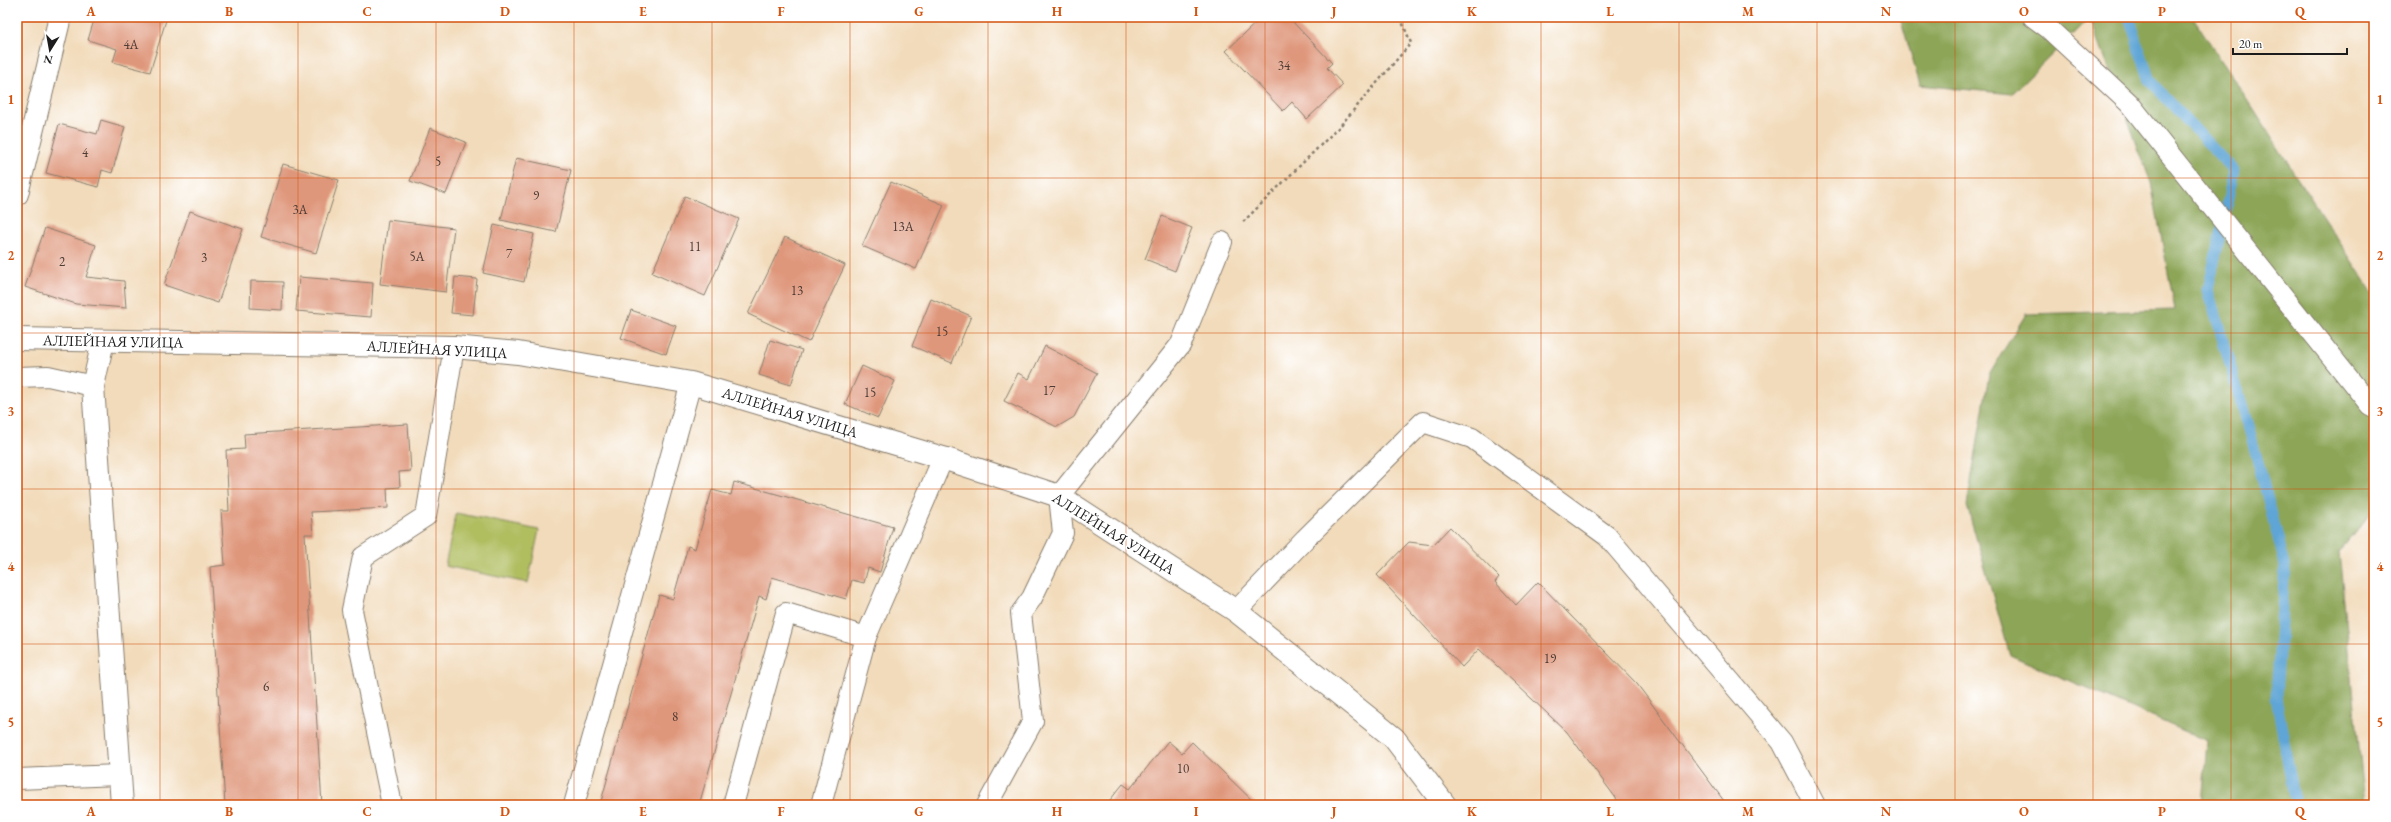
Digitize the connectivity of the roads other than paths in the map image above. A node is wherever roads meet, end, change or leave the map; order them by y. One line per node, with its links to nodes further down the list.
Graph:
1 (60, 17): 3 (street)
2 (2033, 17): 11 (lane)
3 (17, 194)
4 (1222, 242): 13 (lane)
5 (17, 339): 6 (street, АЛЛЕЙНАЯ УЛИЦА)
6 (103, 341): 7 (street, АЛЛЕЙНАЯ УЛИЦА); 10 (street)
7 (454, 347): 9 (street, АЛЛЕЙНАЯ УЛИЦА); 19 (lane)
8 (17, 377): 10 (lane)
9 (691, 383): 12 (street, АЛЛЕЙНАЯ УЛИЦА); 20 (lane)
10 (93, 386): 16 (street)
11 (2374, 407)
12 (943, 458): 13 (street, АЛЛЕЙНАЯ УЛИЦА); 15 (lane)
13 (1059, 496): 14 (street, АЛЛЕЙНАЯ УЛИЦА); 23 (lane)
14 (1236, 611): 24 (street, АЛЛЕЙНАЯ УЛИЦА); 25 (lane)
15 (866, 637): 21 (lane); 22 (lane)
16 (119, 775): 17 (lane); 18 (street)
17 (17, 779)
18 (122, 805)
19 (392, 805)
20 (574, 805)
21 (733, 805)
22 (821, 805)
23 (987, 805)
24 (1445, 805)
25 (1815, 805)

